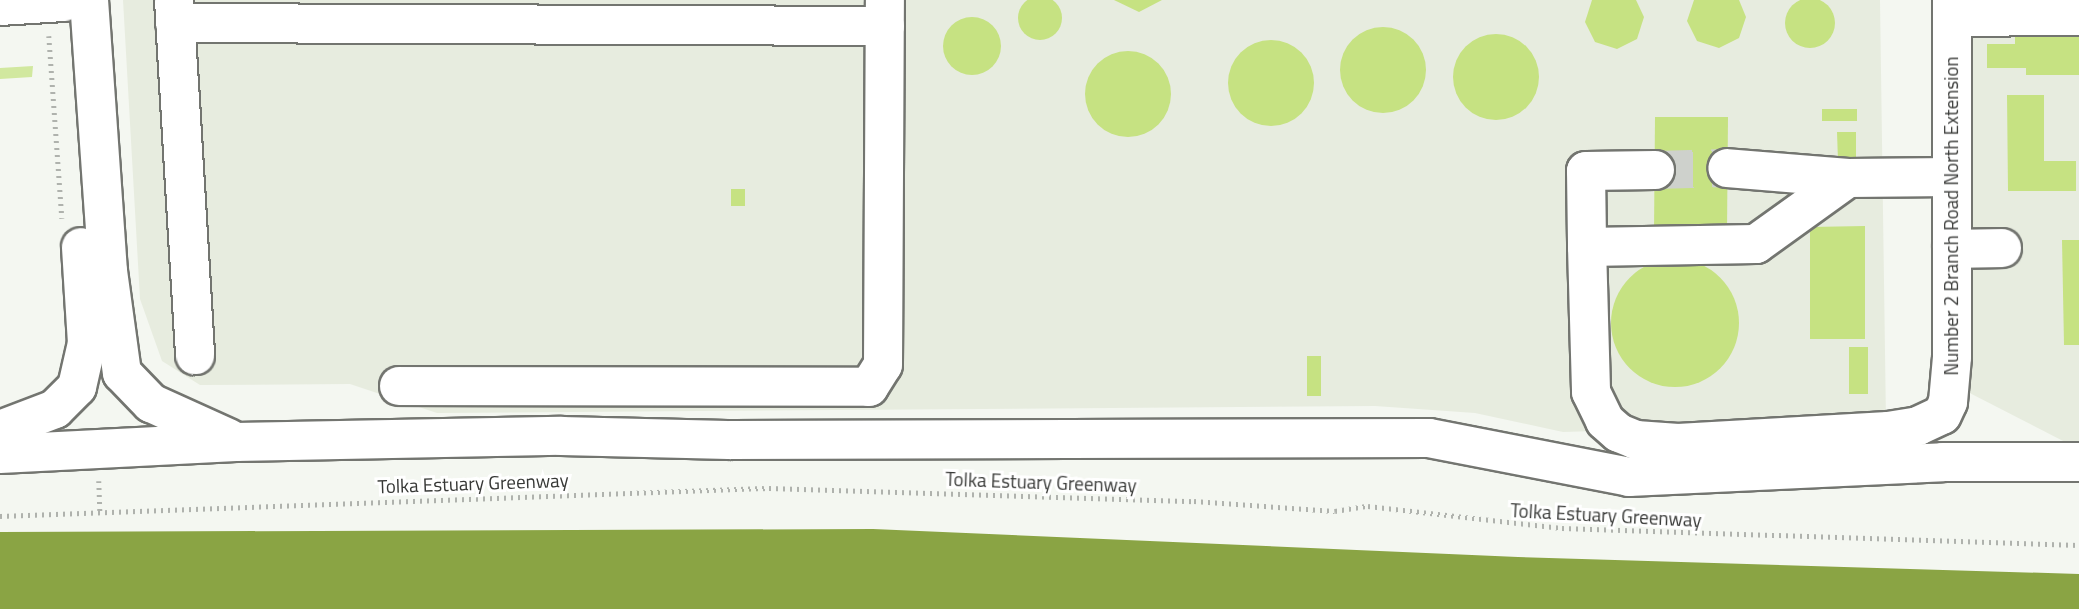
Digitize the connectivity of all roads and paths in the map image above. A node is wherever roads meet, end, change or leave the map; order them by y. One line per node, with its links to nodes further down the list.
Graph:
1 (66, 1): 2 (street); 11 (path); 17 (street); 18 (street)
2 (0, 6)
3 (1952, 9): 6 (street); 9 (street, Number 2 Branch Road North Extension)
4 (174, 12): 5 (street); 15 (street)
5 (885, 13): 16 (street)
6 (2079, 16)
7 (1727, 168): 10 (street)
8 (1655, 170): 12 (street, Number 2 Branch Road North Extension)
9 (1952, 177): 10 (street); 14 (street, Number 2 Branch Road North Extension)
10 (1848, 178): 12 (street)
11 (62, 221)
12 (1587, 247): 14 (street, Number 2 Branch Road North Extension)
13 (2002, 248): 14 (street)
14 (1952, 249)
15 (195, 355)
16 (399, 386)
17 (0, 430)
18 (236, 442): 19 (street); 20 (street)
19 (0, 454)
20 (2079, 462)
21 (99, 475): 22 (path)
22 (100, 513): 23 (path, Tolka Estuary Greenway); 24 (path, Tolka Estuary Greenway)
23 (0, 516)
24 (2079, 545)

